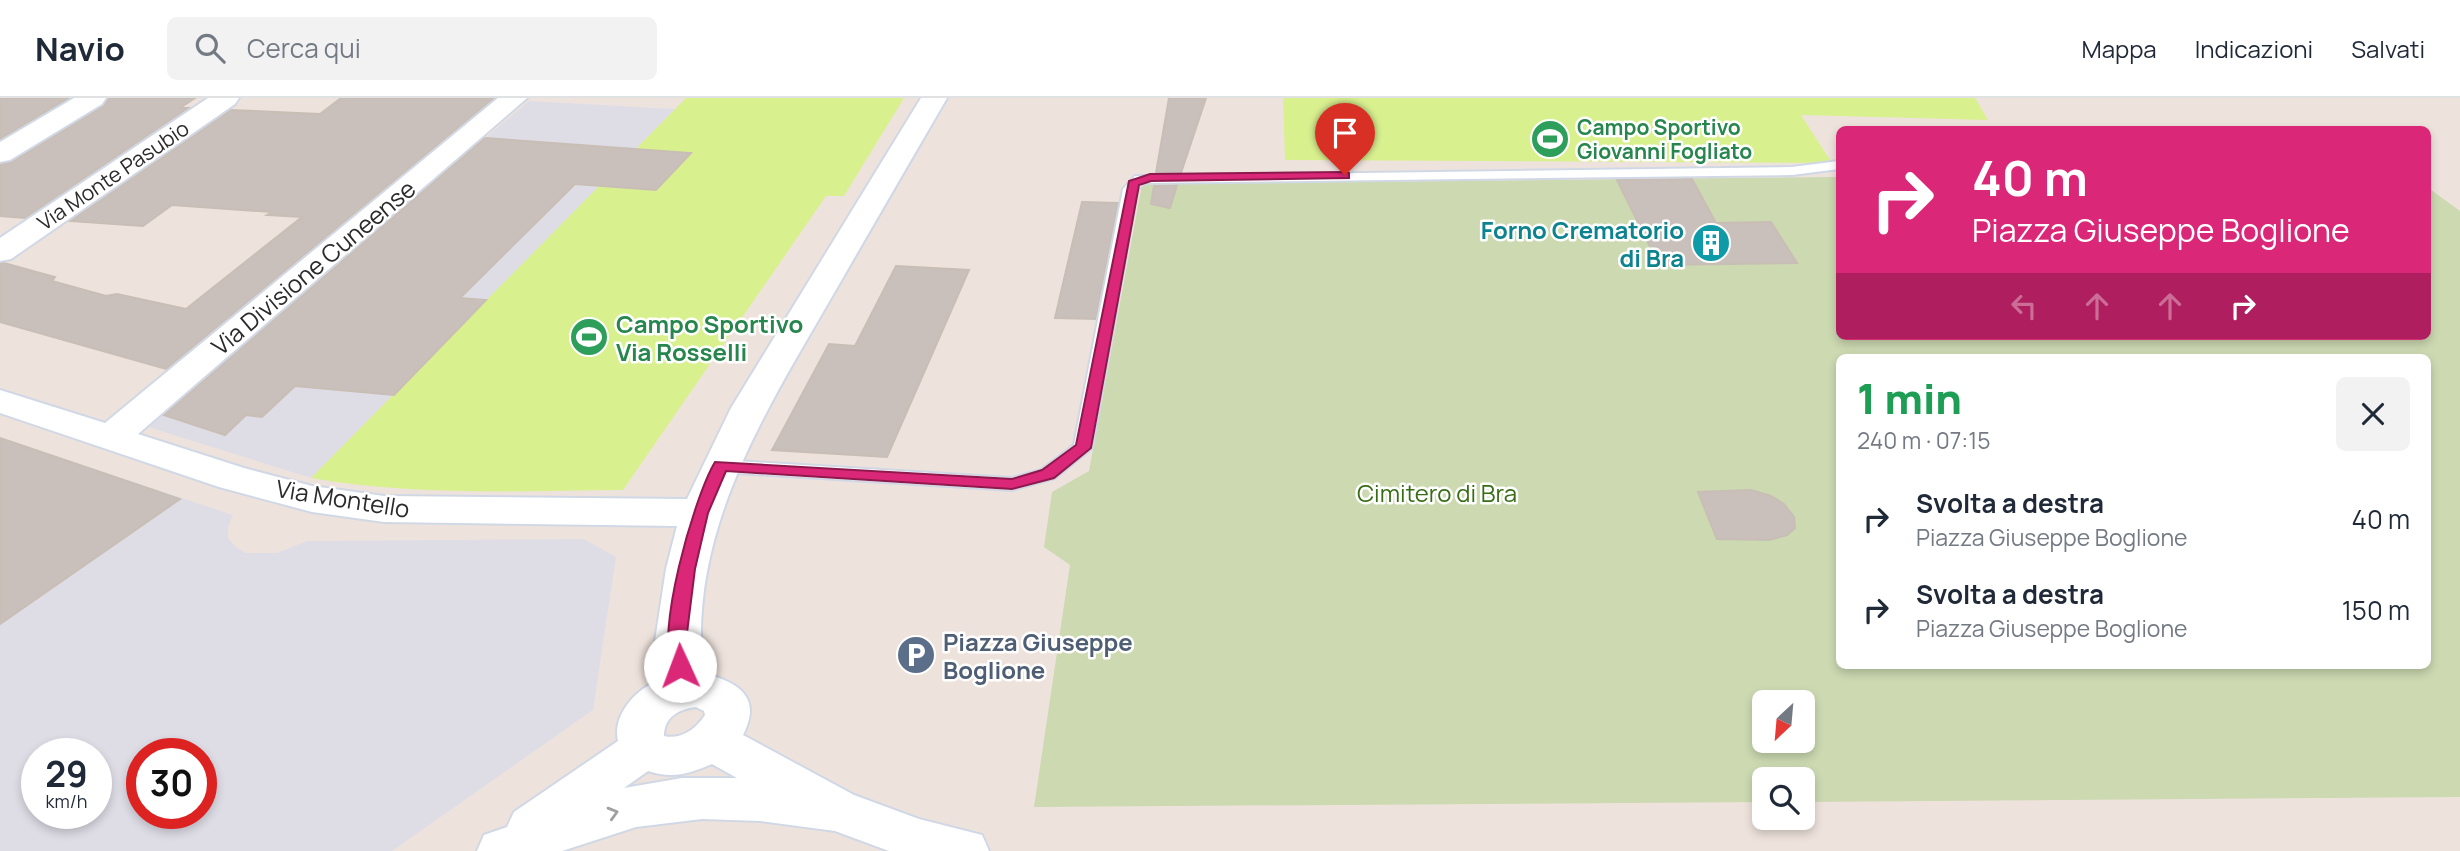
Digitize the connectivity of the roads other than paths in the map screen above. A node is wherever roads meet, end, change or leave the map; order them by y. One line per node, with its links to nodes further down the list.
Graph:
1 (93, 98): 5 (street)
2 (226, 98): 7 (street, Via Monte Pasubio)
3 (514, 98): 9 (street, Via Divisione Cuneense)
4 (934, 98): 10 (street)
5 (0, 154)
6 (1836, 166): 10 (lane)
7 (0, 252)
8 (0, 401): 9 (street, Via Montello)
9 (112, 437): 11 (street, Via Montello)
10 (721, 466): 11 (street)
11 (700, 513): 12 (street)
12 (682, 691): 13 (street); 14 (street)
13 (713, 742): 14 (street); 15 (street)
14 (644, 748): 16 (street)
15 (837, 810): 16 (street, one-way to 15); 17 (street)
16 (500, 851)
17 (964, 851)

